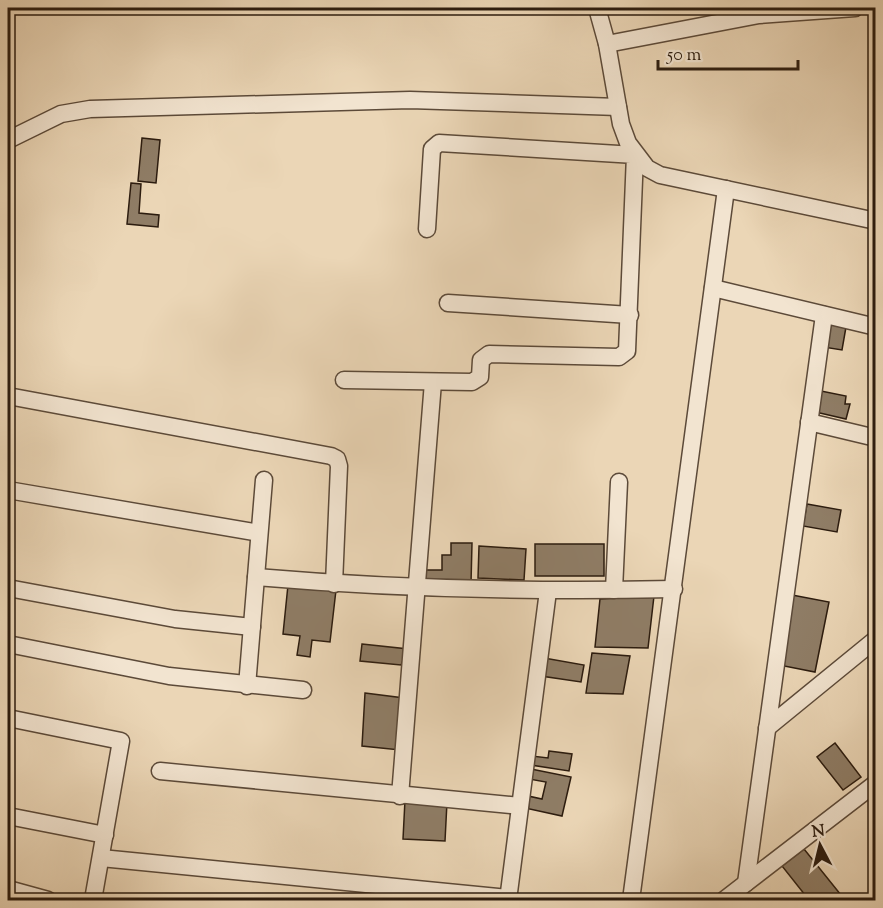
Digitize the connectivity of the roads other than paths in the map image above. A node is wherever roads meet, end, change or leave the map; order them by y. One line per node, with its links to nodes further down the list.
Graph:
1 (597, 8): 4 (street)
2 (855, 8): 3 (street)
3 (758, 11): 4 (street)
4 (607, 44): 5 (street)
5 (618, 107): 6 (street); 7 (street)
6 (8, 140)
7 (635, 155): 8 (street); 10 (street); 13 (street)
8 (726, 189): 9 (street); 11 (street)
9 (876, 221)
10 (427, 229)
11 (713, 288): 14 (street); 29 (street)
12 (448, 303): 13 (street)
13 (630, 315): 17 (street)
14 (824, 315): 15 (street); 19 (street)
15 (876, 327)
16 (344, 380): 17 (street)
17 (433, 382): 28 (street)
18 (8, 396): 26 (street)
19 (810, 422): 20 (street); 38 (street)
20 (876, 438)
21 (264, 480): 24 (street)
22 (619, 482): 30 (street)
23 (8, 490): 24 (street)
24 (260, 532): 25 (street)
25 (256, 577): 26 (street); 32 (street)
26 (334, 584): 28 (street)
27 (8, 588): 32 (street)
28 (416, 589): 31 (street); 41 (street)
29 (674, 589): 30 (street); 51 (street)
30 (614, 590): 31 (street)
31 (548, 591): 42 (street)
32 (252, 627): 35 (street)
33 (876, 639): 38 (street)
34 (8, 644): 35 (street)
35 (247, 686): 36 (street)
36 (303, 690)
37 (8, 718): 44 (street)
38 (767, 728): 46 (street)
39 (160, 771): 41 (street)
40 (876, 783): 46 (street)
41 (400, 796): 42 (street)
42 (520, 806): 48 (street)
43 (8, 816): 44 (street)
44 (105, 835): 45 (street)
45 (101, 858): 48 (street); 50 (street)
46 (746, 883): 52 (street)
47 (8, 889): 49 (street)
48 (508, 899)
49 (48, 900)
50 (93, 900)
51 (631, 900)
52 (724, 900)

